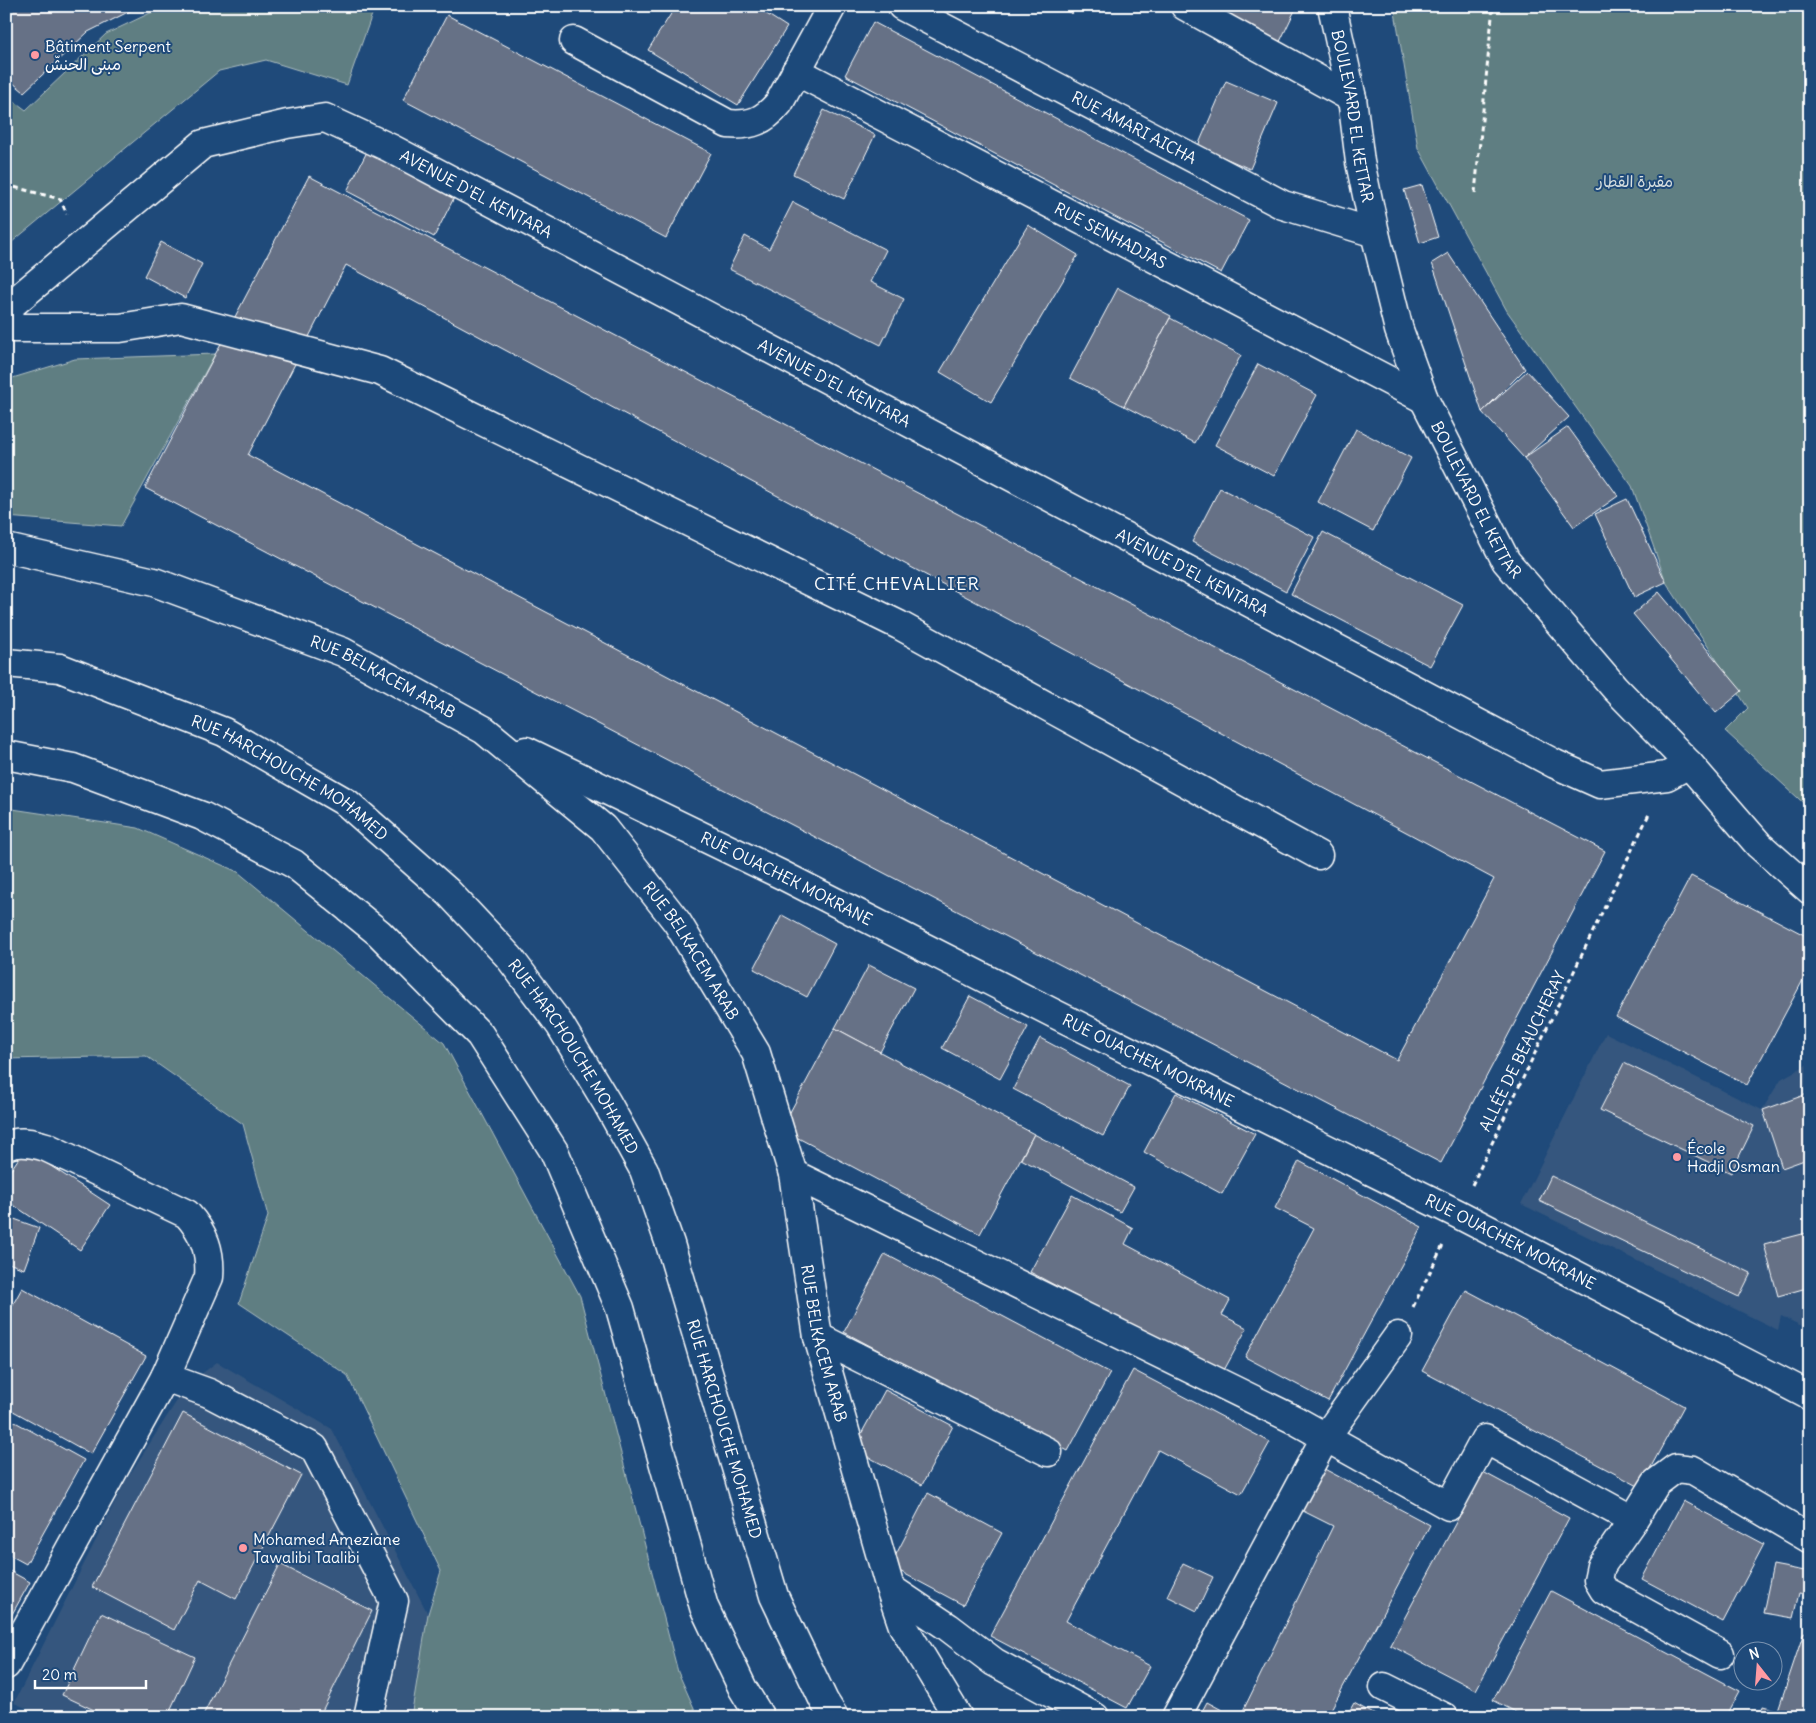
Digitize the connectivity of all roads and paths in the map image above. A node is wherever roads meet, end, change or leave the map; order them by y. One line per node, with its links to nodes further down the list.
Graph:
1 (832, 6): 7 (street)
2 (902, 6): 13 (street, RUE AMARI AICHA)
3 (1185, 6): 10 (street)
4 (1332, 6): 10 (street, BOULEVARD EL KETTAR)
5 (1493, 6): 12 (path)
6 (574, 41): 7 (street)
7 (796, 72): 17 (street, RUE SENHADJAS)
8 (6, 85): 9 (path)
9 (6, 96)
10 (1352, 98): 13 (street, BOULEVARD EL KETTAR)
11 (6, 184): 14 (path)
12 (1475, 193)
13 (1375, 233): 17 (street, BOULEVARD EL KETTAR)
14 (81, 246): 15 (street, AVENUE D'EL KENTARA); 22 (street, AVENUE D'EL KENTARA)
15 (6, 309)
16 (6, 328): 23 (street)
17 (1424, 399): 22 (street, BOULEVARD EL KETTAR)
18 (6, 548): 20 (street, RUE BELKACEM ARAB)
19 (6, 662): 42 (street, RUE HARCHOUCHE MOHAMED)
20 (484, 730): 26 (street, RUE BELKACEM ARAB); 27 (street, RUE OUACHEK MOKRANE)
21 (6, 755): 41 (street)
22 (1678, 770): 24 (street, BOULEVARD EL KETTAR); 27 (path, ALLÉE DE BEAUCHERAY)
23 (1318, 855)
24 (1810, 890)
25 (6, 1146): 30 (street)
26 (794, 1174): 29 (street, RUE BELKACEM ARAB); 32 (street)
27 (1458, 1214): 28 (path, ALLÉE DE BEAUCHERAY); 31 (street, RUE OUACHEK MOKRANE)
28 (1398, 1336): 32 (street)
29 (818, 1337): 33 (street); 36 (street, RUE BELKACEM ARAB)
30 (165, 1377): 38 (street); 40 (street)
31 (1810, 1396)
32 (1325, 1438): 34 (street); 45 (street)
33 (1048, 1452)
34 (1633, 1520): 35 (street); 37 (street)
35 (1810, 1539)
36 (890, 1588): 43 (street, RUE BELKACEM ARAB); 44 (street)
37 (1720, 1654)
38 (6, 1666)
39 (1384, 1687): 46 (street)
40 (368, 1717)
41 (760, 1717)
42 (834, 1717)
43 (958, 1717)
44 (1096, 1717)
45 (1176, 1717)
46 (1444, 1717)

